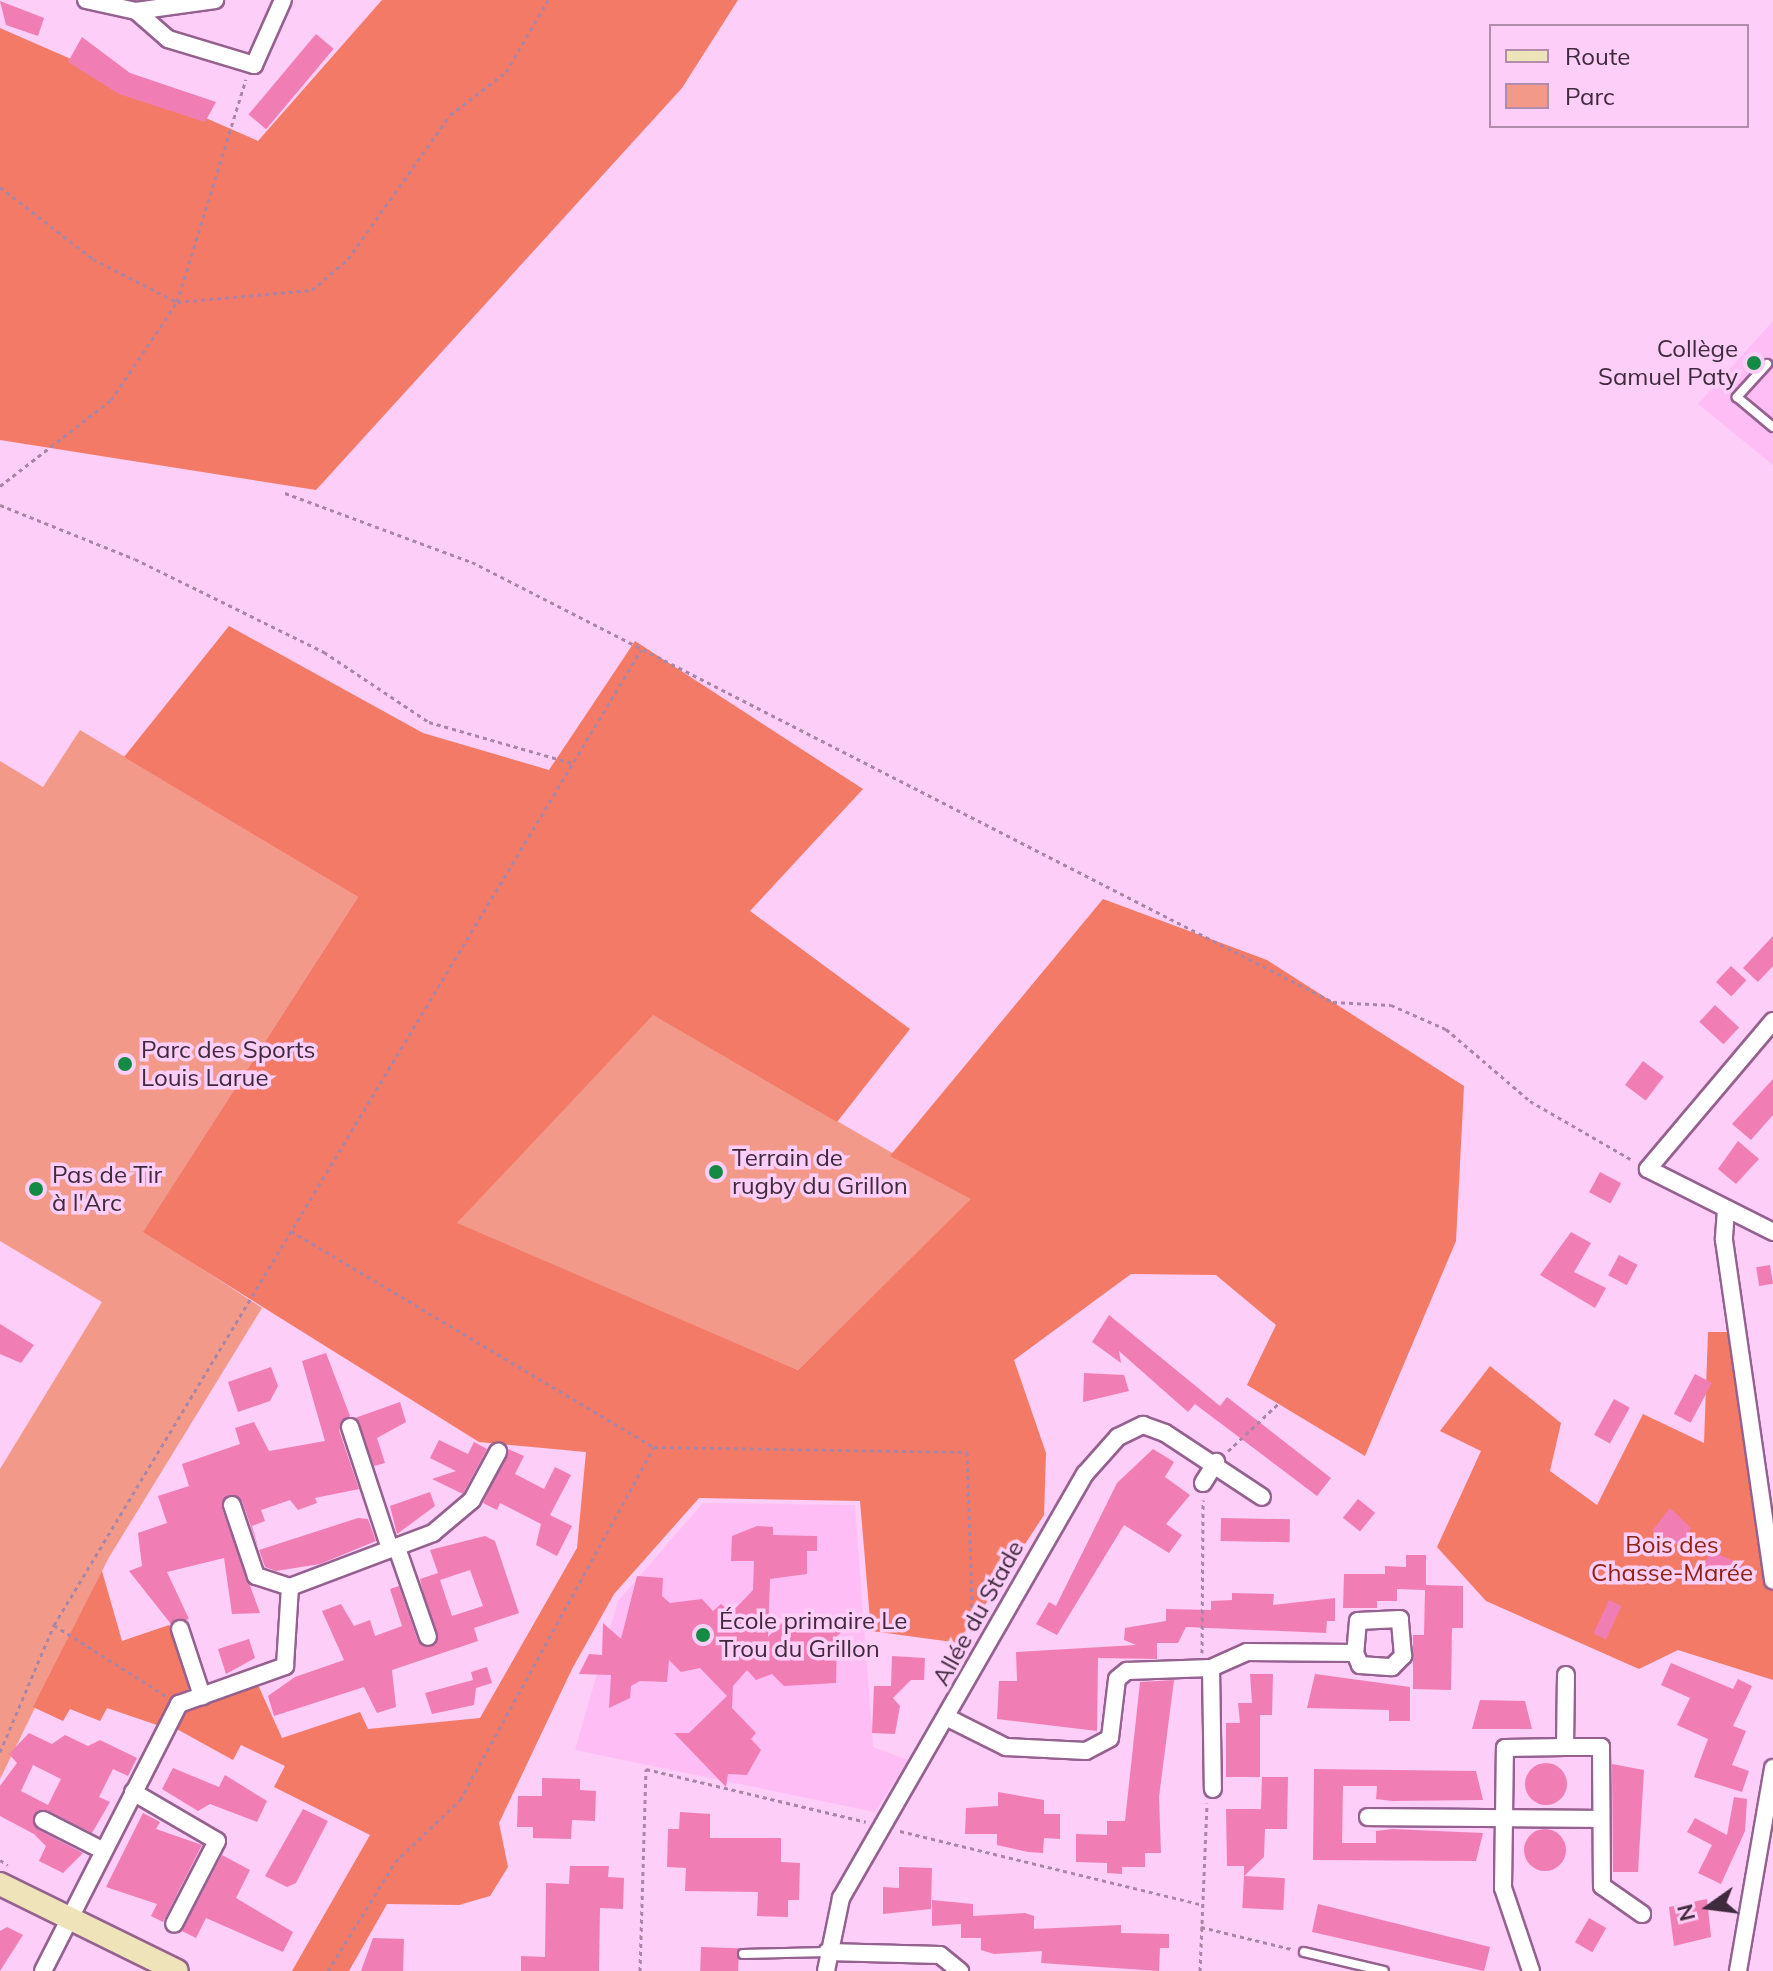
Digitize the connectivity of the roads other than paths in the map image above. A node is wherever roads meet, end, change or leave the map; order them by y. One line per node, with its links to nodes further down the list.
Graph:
1 (86, 0): 4 (street)
2 (215, 0): 4 (street)
3 (283, 0): 4 (street)
4 (136, 11)
5 (1767, 364): 6 (lane)
6 (1773, 427)
7 (1773, 1021): 8 (street)
8 (1726, 1209): 9 (street); 17 (street)
9 (1773, 1232)
10 (350, 1427): 16 (street)
11 (498, 1452): 16 (street)
12 (1216, 1462): 13 (street); 14 (street, Allée du Stade); 25 (street, Allée du Stade)
13 (1203, 1483)
14 (1262, 1497)
15 (232, 1505): 18 (street)
16 (394, 1548): 18 (street); 20 (street)
17 (1773, 1580)
18 (290, 1587): 24 (street)
19 (180, 1629): 24 (street)
20 (428, 1637)
21 (1355, 1653): 22 (street)
22 (1207, 1668): 25 (street); 28 (street)
23 (1566, 1675): 26 (street)
24 (202, 1696): 29 (street)
25 (948, 1718): 39 (street, Allée du Stade)
26 (1565, 1747): 31 (street); 32 (street)
27 (1773, 1768): 48 (street)
28 (1213, 1789)
29 (133, 1792): 34 (street); 38 (street)
30 (1368, 1817): 31 (street)
31 (1504, 1817): 32 (street); 47 (street)
32 (1600, 1819): 36 (street)
33 (43, 1820): 34 (street)
34 (104, 1851): 37 (street)
35 (0, 1884): 37 (street)
36 (1642, 1914)
37 (70, 1919): 42 (street); 43 (street)
38 (174, 1924)
39 (827, 1952): 41 (lane); 44 (street, Allée du Stade); 45 (street)
40 (1304, 1952): 46 (lane)
41 (743, 1954)
42 (43, 1971)
43 (177, 1971)
44 (826, 1971)
45 (960, 1971)
46 (1384, 1971)
47 (1531, 1971)
48 (1738, 1971)

